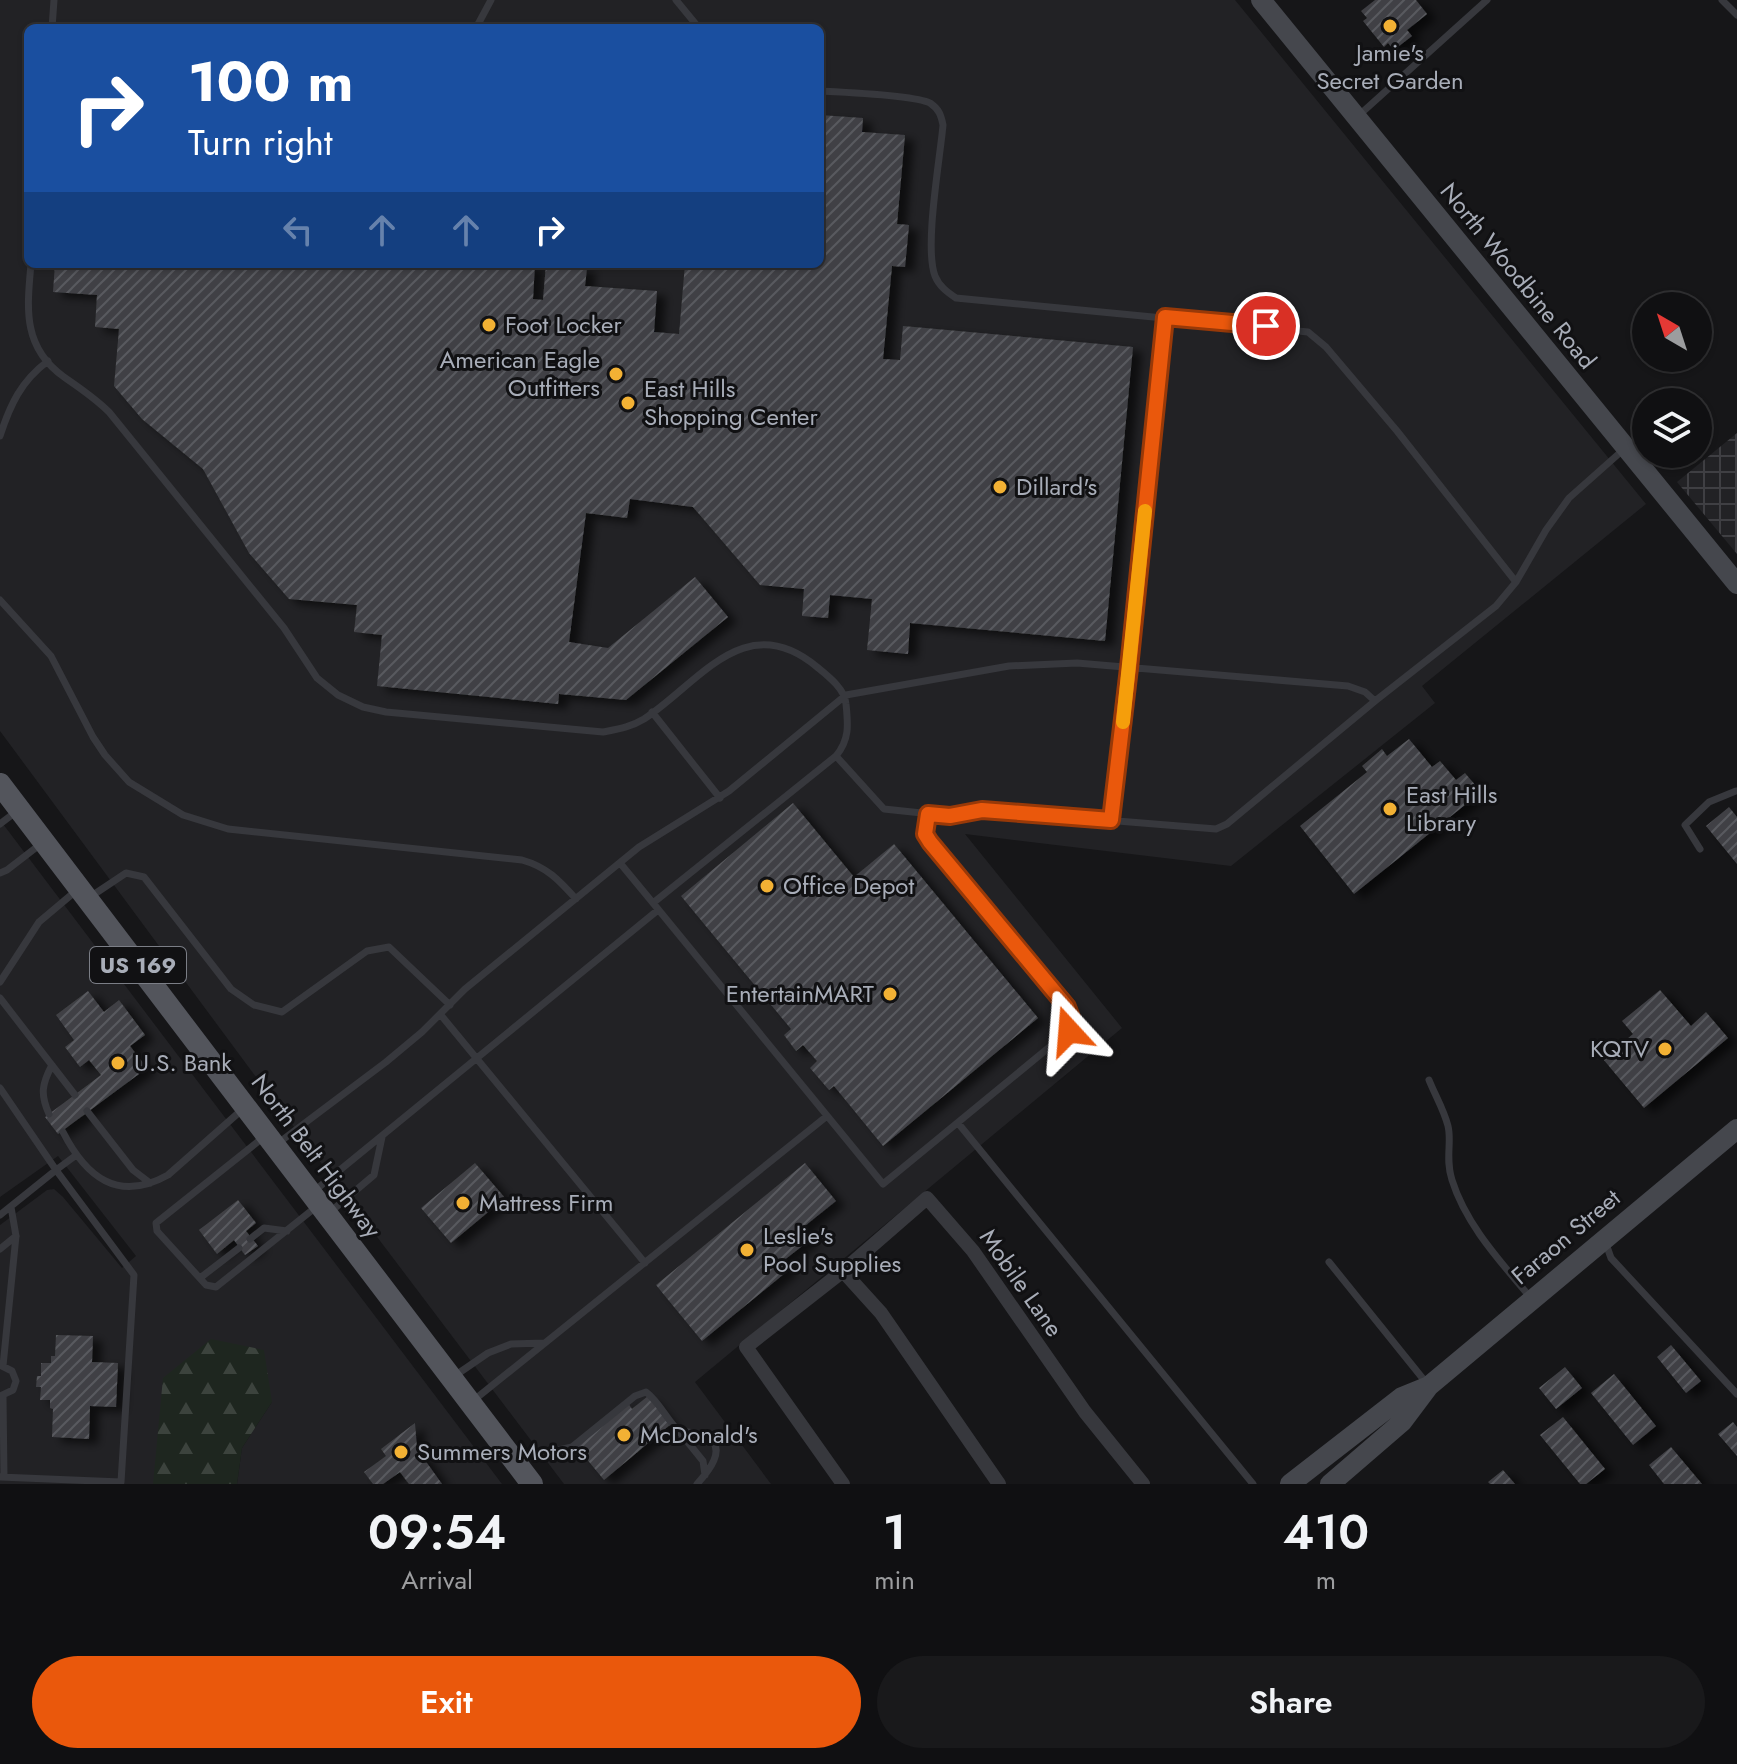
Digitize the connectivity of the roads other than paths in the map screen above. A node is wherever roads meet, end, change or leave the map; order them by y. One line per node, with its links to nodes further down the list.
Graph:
1 (54, 0): 8 (lane)
2 (491, 0): 9 (lane)
3 (676, 0): 10 (lane)
4 (1261, 0): 12 (main road, North Woodbine Road)
5 (1487, 0): 12 (lane)
6 (1722, 0): 7 (lane)
7 (1737, 15)
8 (52, 24)
9 (478, 24)
10 (696, 24)
11 (824, 91): 14 (lane)
12 (1356, 119): 17 (main road, North Woodbine Road)
13 (31, 268): 15 (lane)
14 (1165, 317): 18 (lane); 21 (lane)
15 (48, 361): 16 (lane); 24 (lane)
16 (0, 436)
17 (1626, 448): 18 (lane); 19 (main road, North Woodbine Road)
18 (1516, 582): 23 (lane)
19 (1737, 584)
20 (0, 600): 38 (lane)
21 (1129, 668): 22 (lane); 23 (lane); 31 (lane)
22 (846, 695): 24 (lane); 25 (lane); 28 (lane)
23 (1375, 701): 31 (lane)
24 (652, 712): 28 (lane)
25 (836, 756): 30 (lane); 39 (lane)
26 (0, 784): 29 (main road, North Belt Highway / US 169)
27 (1737, 792): 34 (lane)
28 (720, 798): 35 (lane)
29 (19, 809): 32 (lane); 33 (main road, North Belt Highway / US 169)
30 (928, 814): 31 (lane); 53 (lane)
31 (1111, 820)
32 (0, 824)
33 (44, 841): 36 (lane); 37 (main road, North Belt Highway / US 169)
34 (1700, 849)
35 (620, 863): 38 (lane); 39 (lane)
36 (0, 873)
37 (83, 893): 40 (lane); 42 (lane); 49 (main road, North Belt Highway / US 169)
38 (576, 899): 42 (lane)
39 (656, 906): 44 (lane); 52 (lane)
40 (0, 982)
41 (0, 998): 45 (lane)
42 (450, 1005): 43 (lane)
43 (440, 1014): 44 (lane); 57 (lane)
44 (477, 1059): 56 (lane); 71 (lane)
45 (52, 1065): 48 (lane); 51 (lane)
46 (1429, 1080): 74 (lane)
47 (0, 1088): 59 (lane)
48 (75, 1095)
49 (245, 1107): 57 (main road, North Belt Highway / US 169); 60 (lane)
50 (87, 1111): 60 (lane)
51 (49, 1114)
52 (827, 1116): 53 (lane); 71 (lane)
53 (958, 1123): 91 (lane)
54 (1737, 1129): 66 (main road, Faraon Street)
55 (63, 1132): 58 (lane)
56 (382, 1137): 61 (lane); 61 (lane)
57 (271, 1140): 61 (main road, North Belt Highway / US 169); 73 (lane)
58 (75, 1156): 59 (lane); 60 (lane)
59 (56, 1170): 62 (lane); 85 (lane)
60 (150, 1183)
61 (320, 1204): 64 (lane); 77 (main road, North Belt Highway / US 169)
62 (11, 1207): 63 (lane); 65 (lane)
63 (0, 1215)
64 (287, 1231): 67 (lane); 73 (lane)
65 (16, 1236): 69 (lane); 76 (lane)
66 (1604, 1238): 74 (main road, Faraon Street); 79 (lane)
67 (250, 1239)
68 (239, 1248): 73 (lane)
69 (0, 1249)
70 (1329, 1262): 78 (lane)
71 (645, 1263): 75 (lane)
72 (843, 1271): 88 (street, Mobile Lane); 89 (street); 90 (street, Mobile Lane)
73 (200, 1278)
74 (1531, 1299): 78 (main road, Faraon Street)
75 (546, 1343): 77 (lane); 81 (lane)
76 (2, 1366): 80 (lane)
77 (452, 1378): 81 (main road, North Belt Highway / US 169)
78 (1429, 1386): 92 (main road, Faraon Street); 93 (main road, Faraon Street)
79 (1737, 1394)
80 (1, 1396): 85 (lane)
81 (471, 1403): 86 (main road, North Belt Highway / US 169)
82 (678, 1430): 83 (lane); 84 (lane); 84 (lane)
83 (550, 1452)
84 (705, 1475): 87 (lane)
85 (2, 1477)
86 (532, 1484)
87 (697, 1484)
88 (843, 1484)
89 (999, 1484)
90 (1143, 1484)
91 (1253, 1484)
92 (1290, 1484)
93 (1330, 1484)

